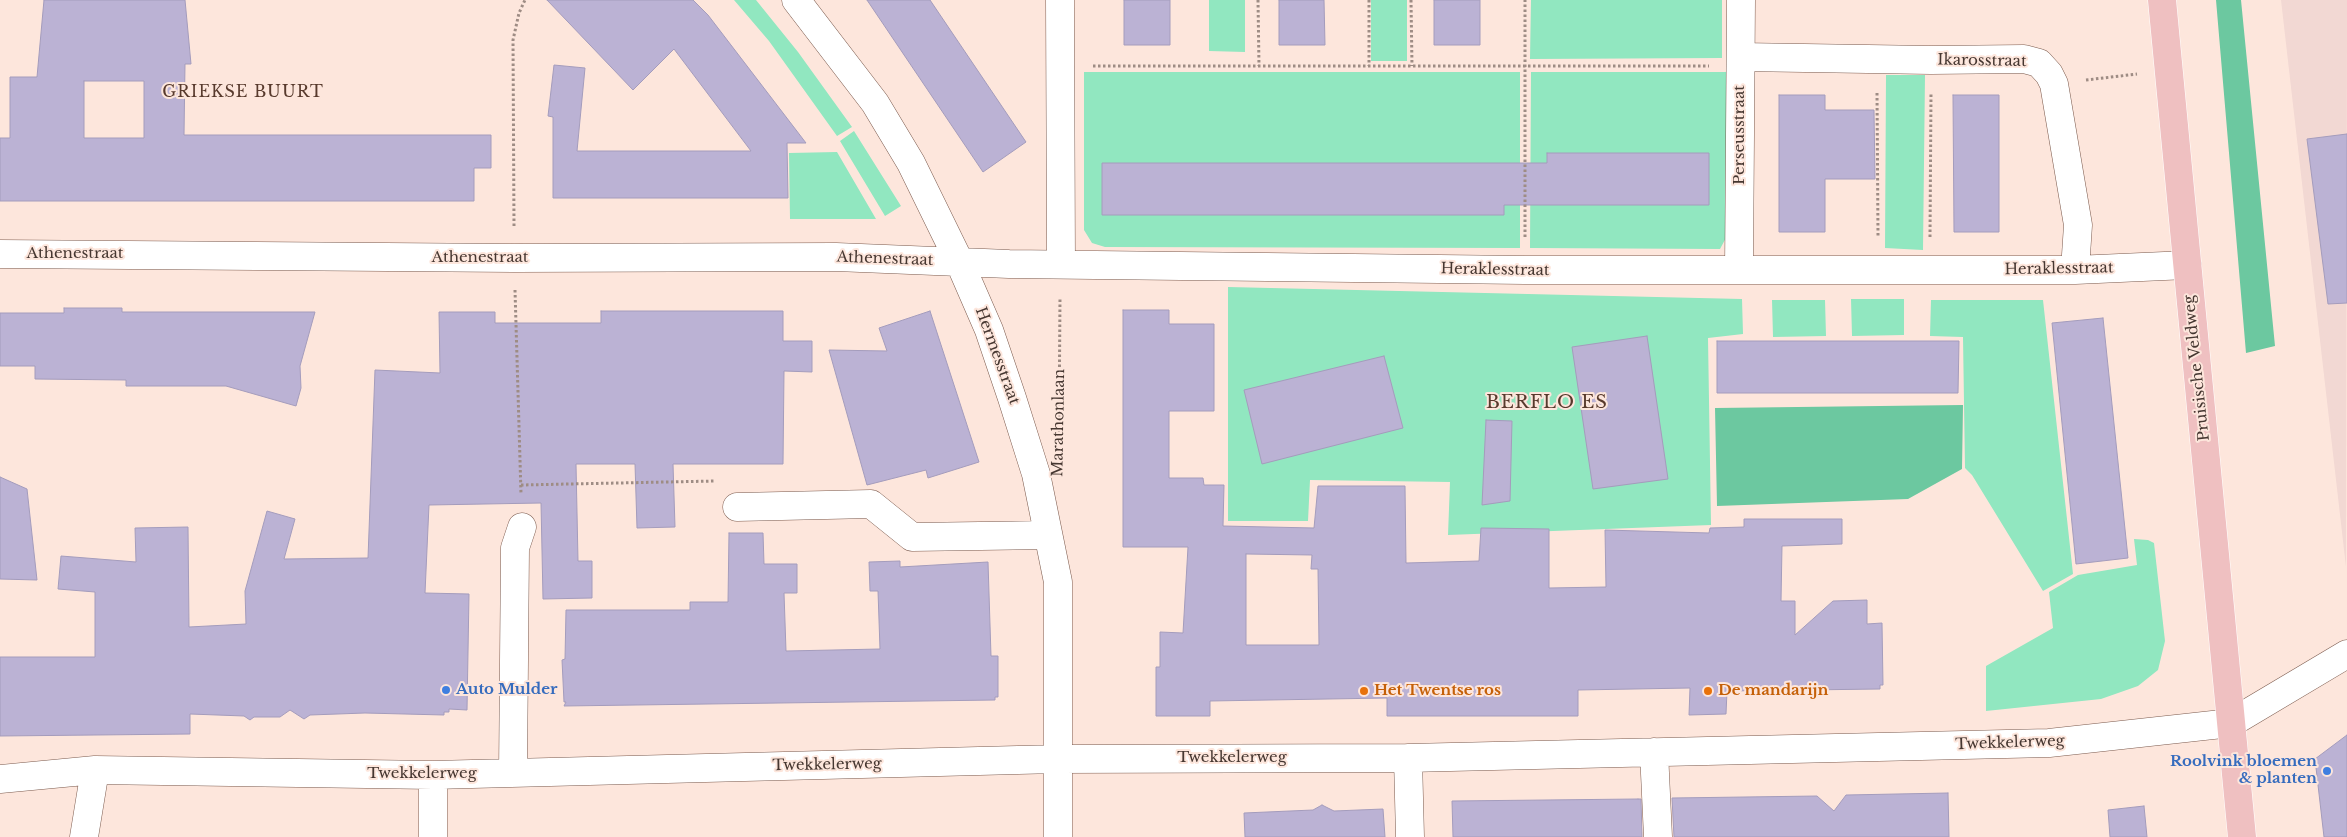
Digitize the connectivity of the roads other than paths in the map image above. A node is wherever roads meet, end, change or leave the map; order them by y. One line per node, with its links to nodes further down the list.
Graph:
1 (796, 0): 7 (street, Hermesstraat)
2 (1060, 0): 8 (street)
3 (1741, 0): 5 (street, Perseusstraat)
4 (2160, 5): 9 (main road, Pruisische Veldweg)
5 (1741, 62): 10 (street, Perseusstraat); 11 (street, Ikarosstraat)
6 (0, 254): 7 (street, Athenestraat)
7 (959, 261): 8 (street); 14 (street, Hermesstraat)
8 (1061, 263): 10 (street, Heraklesstraat)
9 (2187, 265): 11 (street, Heraklesstraat); 16 (main road, Pruisische Veldweg)
10 (1739, 270): 11 (street, Heraklesstraat)
11 (2075, 270)
12 (737, 506): 14 (street)
13 (522, 527): 21 (street)
14 (1048, 535): 19 (street, Hermesstraat)
15 (2347, 654): 16 (street, Twekkelerweg)
16 (2232, 723): 17 (street, Twekkelerweg); 29 (main road, Pruisische Veldweg)
17 (1654, 752): 18 (street, Twekkelerweg); 28 (street)
18 (1408, 758): 19 (street, Twekkelerweg); 27 (street)
19 (1057, 759): 21 (street, Twekkelerweg); 26 (street, Hermesstraat)
20 (95, 770): 22 (street, Twekkelerweg); 23 (street, Twekkelerweg); 24 (street)
21 (513, 773): 22 (street, Twekkelerweg)
22 (433, 775): 25 (street)
23 (0, 779)
24 (84, 837)
25 (433, 837)
26 (1058, 837)
27 (1410, 837)
28 (1658, 837)
29 (2242, 837)

